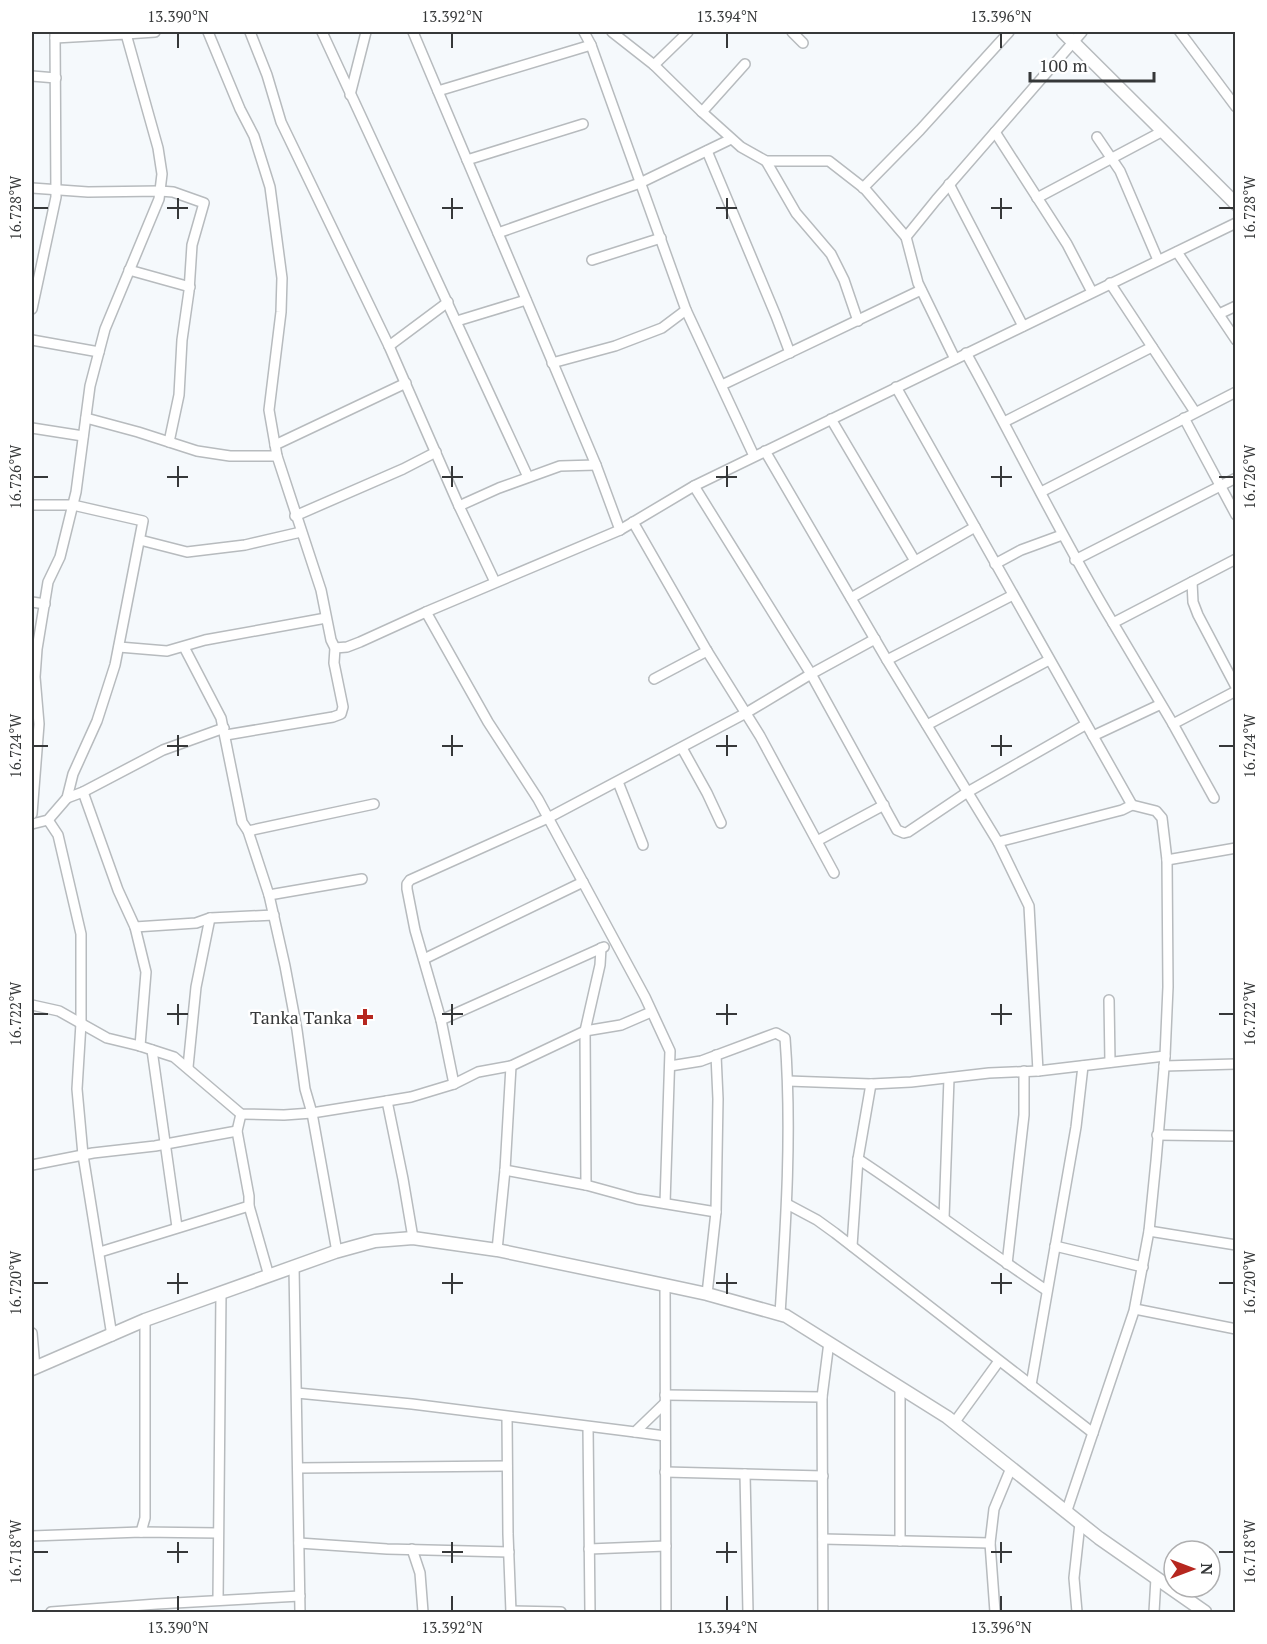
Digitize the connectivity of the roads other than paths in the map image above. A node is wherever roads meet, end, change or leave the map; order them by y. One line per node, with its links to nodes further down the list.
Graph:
1 (155, 32): 15 (street)
2 (208, 32): 89 (street)
3 (250, 32): 70 (street)
4 (322, 32): 25 (street)
5 (366, 32): 25 (street)
6 (413, 32): 24 (street)
7 (584, 32): 19 (street)
8 (612, 32): 21 (street)
9 (688, 32): 21 (street)
10 (792, 32): 18 (street)
11 (1009, 32): 40 (street)
12 (1063, 32): 17 (street)
13 (1082, 32): 17 (street)
14 (1180, 32): 26 (street)
15 (126, 34): 16 (street); 42 (street)
16 (55, 35): 23 (street)
17 (1073, 41): 29 (street); 30 (street)
18 (803, 43)
19 (591, 45): 24 (street); 37 (street)
20 (745, 64): 27 (street)
21 (654, 65): 27 (street)
22 (32, 76): 23 (street)
23 (56, 78): 41 (street)
24 (438, 91): 35 (street)
25 (350, 95): 60 (street)
26 (1236, 107)
27 (702, 112): 32 (street)
28 (583, 124): 35 (street)
29 (1163, 131): 34 (street); 44 (street)
30 (995, 132): 38 (street); 43 (street)
31 (1097, 137): 34 (street)
32 (731, 140): 33 (street); 36 (street)
33 (707, 151): 37 (street); 73 (street)
34 (1112, 159): 43 (street); 51 (street)
35 (467, 160): 46 (street)
36 (766, 161): 40 (street); 66 (street)
37 (640, 183): 46 (street); 48 (street)
38 (949, 184): 47 (street); 67 (street)
39 (32, 188): 41 (street)
40 (863, 188): 47 (street)
41 (56, 191): 42 (street); 53 (street)
42 (160, 191): 54 (street); 56 (street)
43 (1037, 198): 58 (street)
44 (1236, 204)
45 (1236, 223): 49 (street)
46 (498, 233): 59 (street)
47 (906, 237): 57 (street)
48 (661, 238): 50 (street); 63 (street)
49 (1177, 252): 51 (street); 64 (street)
50 (592, 260)
51 (1158, 260): 55 (street)
52 (32, 261): 53 (street)
53 (43, 263): 62 (street)
54 (129, 270): 56 (street); 72 (street)
55 (1110, 283): 58 (street); 71 (street)
56 (190, 287): 88 (street)
57 (921, 290): 66 (street); 75 (street)
58 (1092, 292): 67 (street)
59 (526, 300): 65 (street); 76 (street)
60 (448, 302): 65 (street); 70 (street)
61 (1236, 306): 64 (street)
62 (32, 309)
63 (686, 310): 76 (street); 78 (street)
64 (1219, 314): 69 (street)
65 (457, 321): 95 (street)
66 (858, 321): 73 (street)
67 (1023, 326): 74 (street)
68 (32, 340): 72 (street)
69 (1236, 340)
70 (389, 345): 77 (street)
71 (1152, 347): 81 (street); 85 (street)
72 (99, 352): 82 (street)
73 (790, 353): 78 (street)
74 (966, 353): 75 (street); 85 (street)
75 (955, 358): 79 (street)
76 (552, 363): 94 (street)
77 (406, 383): 89 (street); 91 (street)
78 (722, 386): 93 (street)
79 (896, 387): 84 (street); 106 (street)
80 (1236, 392): 81 (street)
81 (1195, 411): 83 (street)
82 (86, 418): 87 (street); 88 (street)
83 (1184, 418): 98 (street); 99 (street)
84 (831, 419): 90 (street); 113 (street)
85 (1004, 422): 99 (street)
86 (32, 428): 87 (street)
87 (84, 436): 100 (street)
88 (169, 442): 92 (street)
89 (275, 445): 92 (street)
90 (765, 451): 93 (street); 118 (street)
91 (436, 452): 102 (street); 104 (street)
92 (278, 456): 104 (street)
93 (754, 456): 97 (street)
94 (596, 465): 95 (street); 107 (street)
95 (528, 477): 102 (street)
96 (1236, 478): 98 (street)
97 (694, 486): 105 (street); 131 (street)
98 (1219, 486): 103 (street); 112 (street)
99 (1041, 492): 109 (street)
100 (73, 504): 101 (street); 110 (street); 120 (street)
101 (32, 505)
102 (459, 506): 115 (street)
103 (1236, 515)
104 (296, 516): 108 (street)
105 (633, 522): 107 (street); 128 (street)
106 (975, 527): 113 (street); 114 (street)
107 (620, 530): 115 (street)
108 (301, 532): 110 (street); 122 (street)
109 (1062, 535): 112 (street); 114 (street)
110 (140, 540): 125 (street)
111 (1236, 559): 116 (street)
112 (1075, 560): 123 (street)
113 (915, 561): 118 (street)
114 (995, 564): 117 (street)
115 (495, 582): 121 (street)
116 (1192, 582): 123 (street); 134 (street)
117 (1013, 595): 129 (street); 130 (street)
118 (851, 598): 124 (street)
119 (32, 602): 120 (street)
120 (45, 604): 132 (street)
121 (426, 612): 127 (street); 153 (street)
122 (326, 618): 126 (street); 127 (street)
123 (1113, 623): 135 (street)
124 (875, 639): 129 (street); 131 (street)
125 (118, 647): 126 (street); 147 (street)
126 (184, 647): 140 (street)
127 (335, 648): 140 (street)
128 (707, 651): 133 (street); 136 (street)
129 (887, 660): 138 (street)
130 (1049, 660): 138 (street); 139 (street)
131 (811, 674): 136 (street); 150 (street)
132 (33, 677): 143 (street)
133 (654, 679)
134 (1236, 689): 137 (street)
135 (1160, 705): 137 (street); 141 (street)
136 (746, 713): 142 (street); 158 (street)
137 (1173, 724): 148 (street)
138 (927, 725): 146 (street)
139 (1085, 725): 141 (street); 146 (street)
140 (225, 732): 145 (street); 157 (street)
141 (1093, 736): 151 (street)
142 (682, 748): 144 (street); 155 (street)
143 (34, 766): 152 (street)
144 (618, 782): 153 (street); 160 (street)
145 (84, 792): 147 (street); 169 (street)
146 (966, 793): 150 (street); 159 (street)
147 (67, 798): 154 (street)
148 (1214, 798)
149 (374, 804): 157 (street)
150 (884, 805): 158 (street)
151 (1132, 805): 159 (street); 162 (street)
152 (32, 814)
153 (548, 818): 165 (street); 172 (street)
154 (48, 820): 156 (street); 177 (street)
155 (720, 823)
156 (32, 824)
157 (248, 831): 166 (street)
158 (817, 842): 163 (street)
159 (998, 842): 190 (street)
160 (644, 845)
161 (1236, 848): 162 (street)
162 (1167, 860): 182 (street)
163 (834, 873)
164 (362, 879): 166 (street)
165 (584, 882): 170 (street); 172 (street)
166 (269, 895): 167 (street)
167 (274, 915): 168 (street); 196 (street)
168 (210, 918): 169 (street); 188 (street)
169 (135, 927): 179 (street)
170 (615, 942): 171 (street); 175 (street)
171 (601, 948): 176 (street); 178 (street)
172 (424, 959): 176 (street)
173 (1109, 1000): 183 (street)
174 (32, 1005): 177 (street)
175 (651, 1012): 178 (street); 186 (street)
176 (441, 1020): 193 (street)
177 (81, 1023): 179 (street); 202 (street)
178 (585, 1031): 185 (street); 206 (street)
179 (140, 1046): 180 (street)
180 (152, 1050): 188 (street); 201 (street)
181 (716, 1055): 186 (street); 192 (street); 210 (street)
182 (1165, 1061): 183 (street); 184 (street); 199 (street)
183 (1110, 1062): 187 (street)
184 (1236, 1064)
185 (511, 1066): 193 (street); 205 (street)
186 (670, 1066): 207 (street)
187 (1083, 1066): 190 (street); 217 (street)
188 (188, 1067): 197 (street)
189 (1024, 1071): 190 (street); 191 (street); 221 (street)
190 (1038, 1071)
191 (949, 1078): 194 (street); 211 (street)
192 (788, 1081): 194 (street); 208 (street)
193 (454, 1084): 195 (street)
194 (871, 1084): 203 (street)
195 (387, 1101): 196 (street); 214 (street)
196 (312, 1113): 197 (street); 220 (street)
197 (241, 1114): 198 (street)
198 (237, 1131): 201 (street); 209 (street)
199 (1157, 1135): 200 (street); 213 (street)
200 (1236, 1136)
201 (166, 1144): 202 (street); 212 (street)
202 (83, 1155): 204 (street); 219 (street)
203 (858, 1159): 211 (street); 216 (street)
204 (32, 1165)
205 (505, 1170): 206 (street); 218 (street)
206 (586, 1185): 207 (street)
207 (665, 1203): 210 (street)
208 (787, 1204): 216 (street); 230 (street)
209 (249, 1206): 212 (street); 224 (street)
210 (716, 1212): 228 (street)
211 (944, 1218): 221 (street)
212 (177, 1227): 219 (street)
213 (1149, 1231): 215 (street); 223 (street)
214 (413, 1238): 218 (street); 220 (street)
215 (1236, 1245)
216 (852, 1246): 236 (street)
217 (1055, 1246): 223 (street); 226 (street)
218 (497, 1250): 225 (street)
219 (100, 1252): 234 (street)
220 (337, 1252): 222 (street)
221 (1007, 1264): 226 (street)
222 (294, 1267): 224 (street); 240 (street)
223 (1143, 1267): 229 (street)
224 (269, 1276): 227 (street)
225 (665, 1285): 228 (street); 242 (street)
226 (1046, 1290): 238 (street)
227 (221, 1293): 231 (street); 258 (street)
228 (706, 1294): 230 (street)
229 (1135, 1309): 232 (street); 247 (street)
230 (780, 1314): 235 (street)
231 (145, 1320): 234 (street); 257 (street)
232 (1236, 1329)
233 (32, 1333): 237 (street)
234 (112, 1336): 237 (street)
235 (829, 1342): 239 (street); 241 (street)
236 (999, 1360): 238 (street); 244 (street)
237 (33, 1369)
238 (1031, 1385): 247 (street)
239 (900, 1387): 244 (street); 261 (street)
240 (297, 1393): 243 (street); 250 (street)
241 (822, 1397): 242 (street); 254 (street)
242 (665, 1399): 246 (street); 248 (street)
243 (507, 1417): 245 (street); 249 (street)
244 (954, 1422): 251 (street)
245 (588, 1426): 246 (street); 266 (street)
246 (635, 1432): 248 (street)
247 (1093, 1433): 255 (street)
248 (665, 1437): 252 (street)
249 (507, 1466): 250 (street); 267 (street)
250 (298, 1468): 263 (street)
251 (1011, 1468): 255 (street); 262 (street)
252 (665, 1472): 253 (street); 264 (street)
253 (745, 1474): 254 (street); 278 (street)
254 (823, 1476): 260 (street)
255 (1066, 1513): 256 (street)
256 (1080, 1523): 268 (street); 281 (street)
257 (141, 1532): 258 (street); 259 (street)
258 (218, 1533): 270 (street)
259 (32, 1536)
260 (823, 1539): 261 (street); 279 (street)
261 (900, 1541): 262 (street)
262 (990, 1543): 280 (street)
263 (299, 1544): 265 (street); 269 (street)
264 (666, 1546): 266 (street); 277 (street)
265 (412, 1549): 267 (street); 273 (street)
266 (589, 1549): 276 (street)
267 (509, 1552): 274 (street)
268 (1156, 1578): 282 (street); 283 (street)
269 (300, 1596): 270 (street); 272 (street)
270 (218, 1600): 271 (street)
271 (51, 1612)
272 (300, 1612)
273 (423, 1612)
274 (511, 1612): 275 (street)
275 (561, 1612)
276 (590, 1612)
277 (666, 1612)
278 (748, 1612)
279 (824, 1612)
280 (996, 1612)
281 (1077, 1612)
282 (1155, 1612)
283 (1205, 1612)

